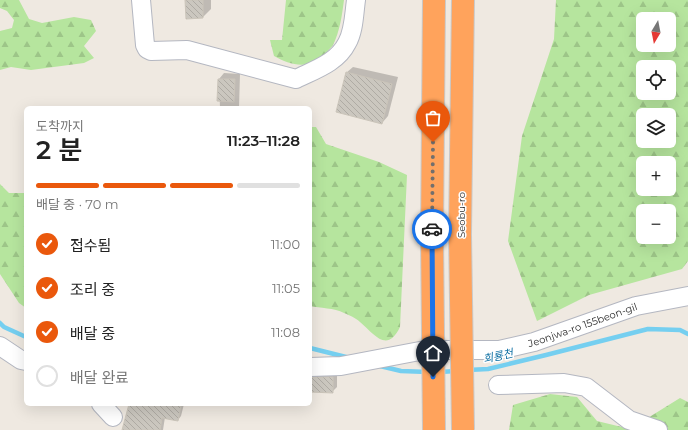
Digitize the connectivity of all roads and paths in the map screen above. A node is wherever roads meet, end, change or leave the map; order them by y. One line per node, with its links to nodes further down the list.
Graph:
1 (141, 0): 2 (street)
2 (356, 0)
3 (434, 0): 10 (highway, bridge)
4 (463, 0): 11 (highway, Seobu-ro, bridge)
5 (688, 296): 8 (street, Jeonjwa-ro 155beon-gil)
6 (0, 346): 7 (street)
7 (24, 361)
8 (312, 367)
9 (498, 385): 12 (street)
10 (434, 430)
11 (463, 430)
12 (658, 430)

